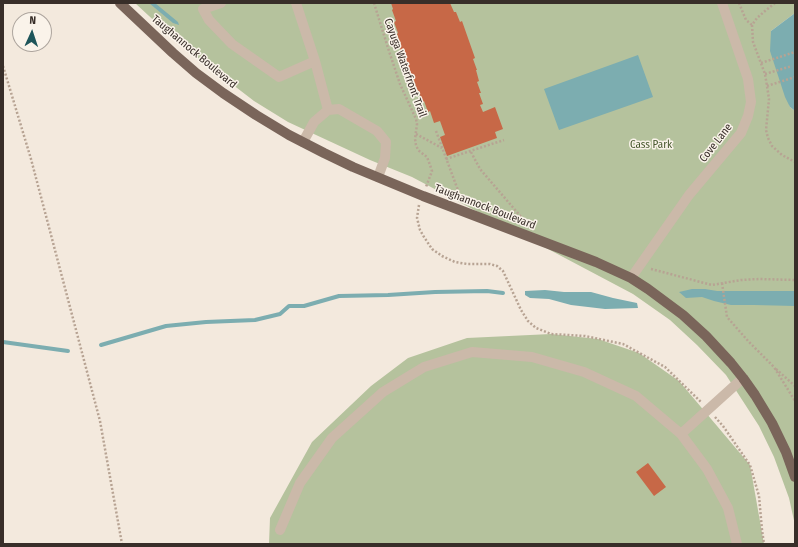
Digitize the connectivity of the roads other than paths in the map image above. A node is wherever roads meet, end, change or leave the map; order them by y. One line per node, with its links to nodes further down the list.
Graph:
1 (120, 3): 7 (main road, Taughannock Boulevard)
2 (221, 3): 5 (street)
3 (296, 3): 5 (street)
4 (722, 3): 9 (street, Cove Lane)
5 (315, 61): 6 (street)
6 (328, 110): 7 (street); 8 (street)
7 (303, 142): 8 (main road, Taughannock Boulevard)
8 (378, 177): 9 (main road, Taughannock Boulevard)
9 (631, 278): 10 (main road, Taughannock Boulevard)
10 (743, 378): 11 (street); 12 (main road, Taughannock Boulevard)
11 (681, 434): 13 (street); 14 (street)
12 (795, 477)
13 (280, 530)
14 (737, 544)

